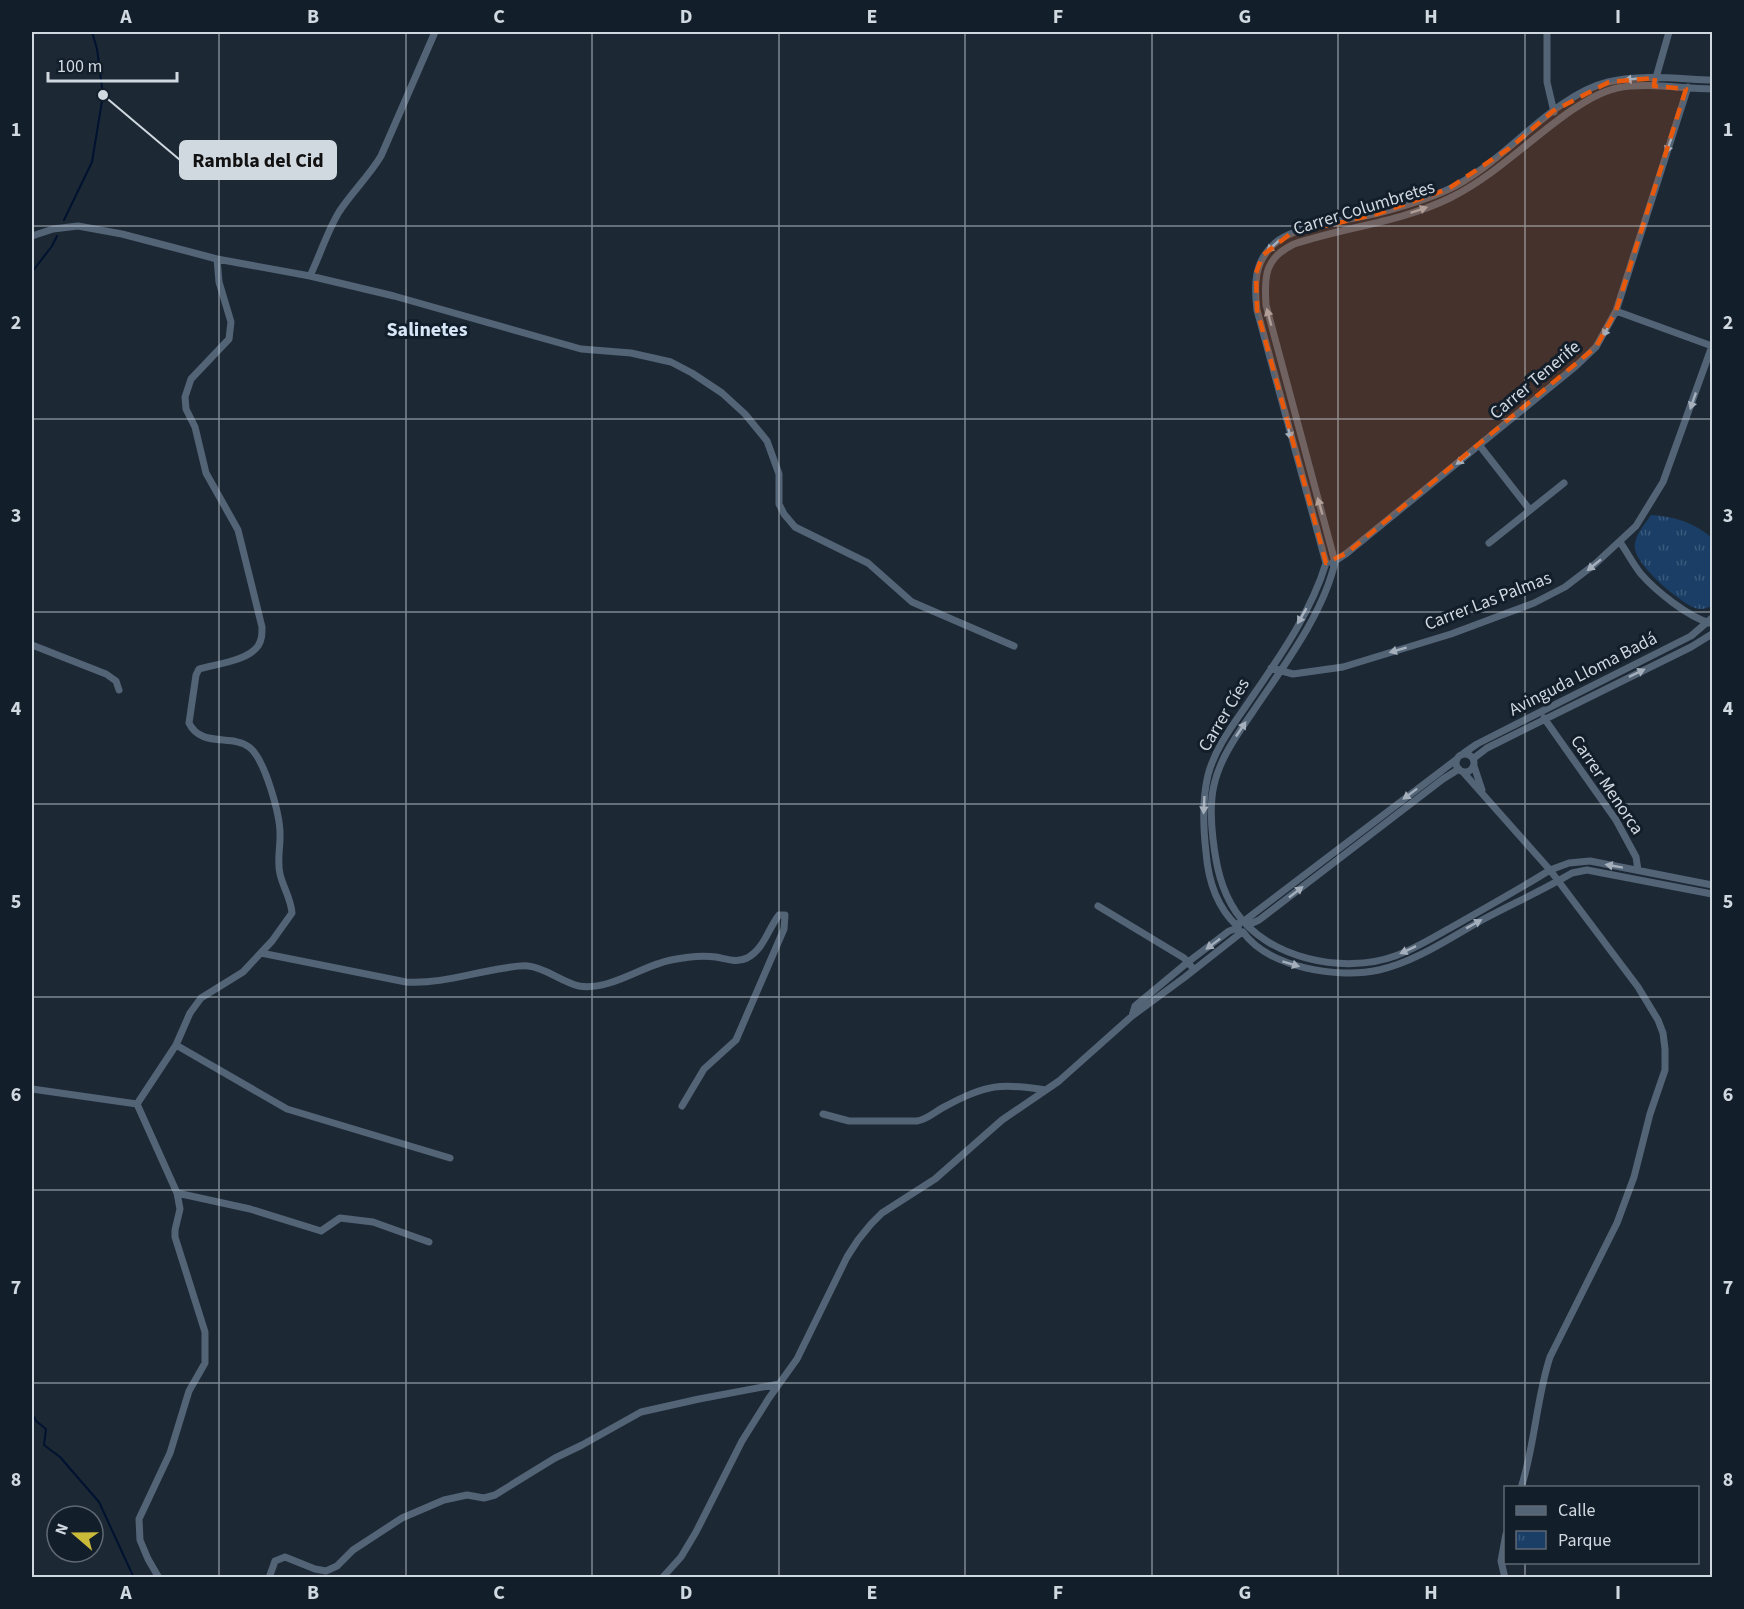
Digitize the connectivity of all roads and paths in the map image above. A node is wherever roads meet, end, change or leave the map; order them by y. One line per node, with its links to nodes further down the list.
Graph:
1 (435, 32): 14 (street)
2 (1548, 32): 10 (street)
3 (1669, 32): 4 (street)
4 (1655, 78): 5 (street, Carrer Columbretes); 7 (street); 10 (street, Carrer Columbretes, one-way to 10)
5 (1696, 79): 6 (street, Carrer Columbretes); 8 (street)
6 (1713, 80)
7 (1654, 86): 8 (street, Carrer Columbretes); 11 (street, Carrer Columbretes)
8 (1686, 89): 9 (street, Carrer Columbretes); 15 (street, Carrer Tenerife, one-way to 15)
9 (1713, 89)
10 (1553, 111): 11 (street); 23 (street, Carrer Columbretes, one-way to 23)
11 (1558, 120): 22 (street, Carrer Columbretes, one-way to 11)
12 (32, 236): 13 (street)
13 (218, 259): 14 (street); 45 (street)
14 (310, 276): 27 (street)
15 (1616, 311): 16 (street); 17 (street, Carrer Tenerife, one-way to 17)
16 (1712, 346): 20 (street, Carrer Las Palmas, one-way to 20)
17 (1480, 446): 19 (street); 22 (street, Carrer Tenerife, one-way to 22)
18 (1564, 483): 19 (street)
19 (1530, 510): 21 (street)
20 (1620, 542): 24 (street); 29 (street, Carrer Las Palmas, one-way to 29)
21 (1489, 543)
22 (1335, 562): 23 (street); 29 (street, Carrer Cíes)
23 (1326, 563): 28 (street, Carrer Cíes, one-way to 28)
24 (1711, 621): 32 (street, Avinguda Lloma Badá)
25 (1713, 634): 31 (street, Avinguda Lloma Badá, one-way to 25)
26 (32, 645): 30 (street)
27 (1014, 646)
28 (1270, 668): 29 (street, Carrer Las Palmas); 44 (street, Carrer Cíes, one-way to 44)
29 (1280, 672): 44 (street, Carrer Cíes, one-way to 29)
30 (119, 690)
31 (1544, 718): 33 (street, Avinguda Lloma Badá); 39 (street, Carrer Menorca)
32 (1464, 753): 33 (street); 34 (street)
33 (1474, 758): 35 (street)
34 (1457, 759): 36 (street); 44 (street, one-way to 44)
35 (1474, 766): 36 (street); 37 (street)
36 (1461, 770): 37 (street); 44 (street, one-way to 36)
37 (1482, 793): 38 (street)
38 (1550, 870): 39 (street, Carrer Cíes, one-way to 38); 40 (street); 44 (street, Carrer Cíes, one-way to 44)
39 (1638, 870): 41 (street, Carrer Cíes)
40 (1559, 880): 42 (street, Carrer Cíes); 44 (street, Carrer Cíes, one-way to 40); 59 (street)
41 (1713, 885)
42 (1713, 894)
43 (1098, 906): 46 (street)
44 (1243, 926): 46 (street, one-way to 46); 47 (street)
45 (261, 953): 49 (street); 53 (street)
46 (1188, 962): 47 (street); 48 (street)
47 (1195, 969): 48 (street)
48 (1134, 1015): 51 (street)
49 (176, 1045): 52 (street); 55 (street)
50 (32, 1089): 52 (street)
51 (1046, 1090): 54 (street); 58 (street)
52 (137, 1104): 56 (street)
53 (682, 1106)
54 (823, 1114)
55 (450, 1158)
56 (177, 1193): 57 (street); 61 (street)
57 (429, 1242)
58 (779, 1384): 62 (street); 63 (street)
59 (1522, 1486)
60 (1504, 1545): 64 (street)
61 (159, 1578)
62 (269, 1578)
63 (662, 1578)
64 (1505, 1578)

